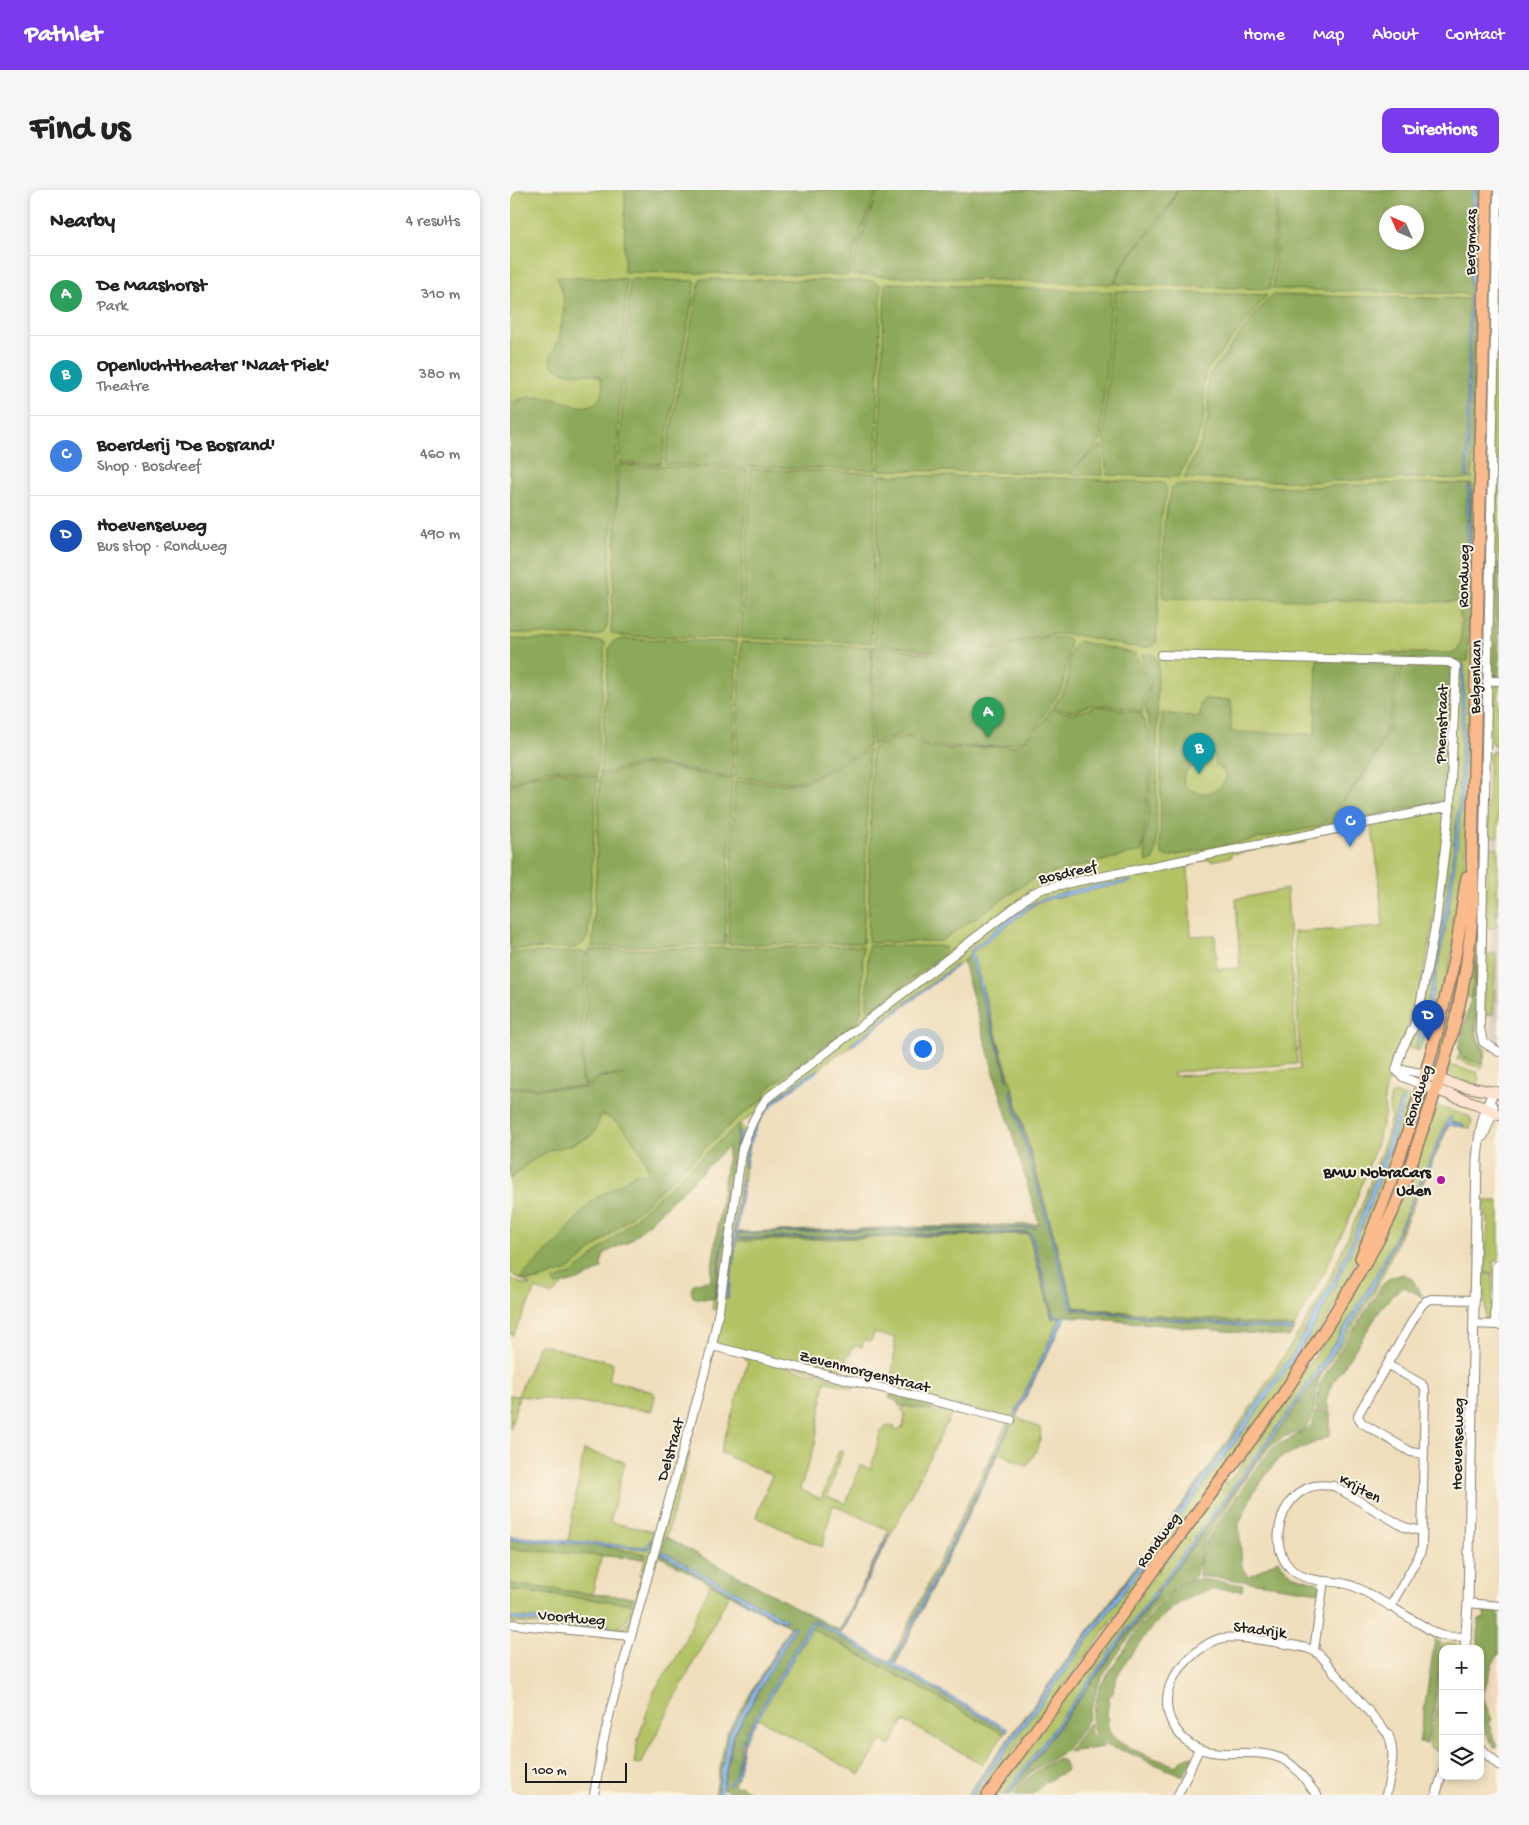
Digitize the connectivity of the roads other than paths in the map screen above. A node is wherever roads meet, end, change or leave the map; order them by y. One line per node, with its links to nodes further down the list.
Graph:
1 (1487, 190): 3 (main road, Bergmaas)
2 (1498, 190): 3 (street, Belgenlaan)
3 (1490, 294): 5 (street, Belgenlaan); 8 (main road, Rondweg)
4 (1161, 655): 7 (street, Pnemstraat)
5 (1487, 680): 6 (street); 9 (street, Belgenlaan)
6 (1499, 681)
7 (1450, 806): 10 (street, Pnemstraat); 13 (street, Bosdreef)
8 (1472, 858): 10 (main road, Rondweg); 11 (main road, Rondweg)
9 (1499, 1052)
10 (1424, 1080): 11 (main road); 16 (main road, Rondweg)
11 (1437, 1084): 12 (main road); 14 (main road); 16 (main road, Rondweg)
12 (1496, 1092): 14 (street, Hoevenseweg)
13 (758, 1110): 20 (street, Delstraat)
14 (1492, 1112): 17 (street, Hoevenseweg)
15 (1499, 1264): 19 (street)
16 (1344, 1298): 39 (main road, Rondweg)
17 (1475, 1300): 18 (street, Hoevenseweg); 21 (street)
18 (1474, 1324): 19 (street); 26 (street, Hoevenseweg)
19 (1497, 1325)
20 (712, 1346): 22 (street, Zevenmorgenstraat); 30 (street, Delstraat)
21 (1388, 1365): 23 (street); 23 (street)
22 (1011, 1420)
23 (1424, 1454): 24 (street)
24 (1422, 1531): 25 (street, Krijten); 28 (street)
25 (1324, 1581): 28 (street, Krijten); 33 (street)
26 (1468, 1603): 27 (street); 31 (street, Hoevenseweg)
27 (1499, 1606)
28 (1390, 1607): 31 (street, Krijten)
29 (510, 1624): 30 (street, Voortweg)
30 (630, 1636): 38 (street, Delstraat)
31 (1466, 1637): 32 (street, Hoevenseweg)
32 (1465, 1645)
33 (1314, 1650): 34 (street, Stadrijk); 42 (street)
34 (1200, 1749): 40 (street); 41 (street, Stadrijk)
35 (1484, 1752): 36 (street)
36 (1499, 1765)
37 (1440, 1780): 43 (street)
38 (594, 1795)
39 (988, 1795)
40 (1178, 1795)
41 (1316, 1795)
42 (1386, 1795)
43 (1436, 1795)

